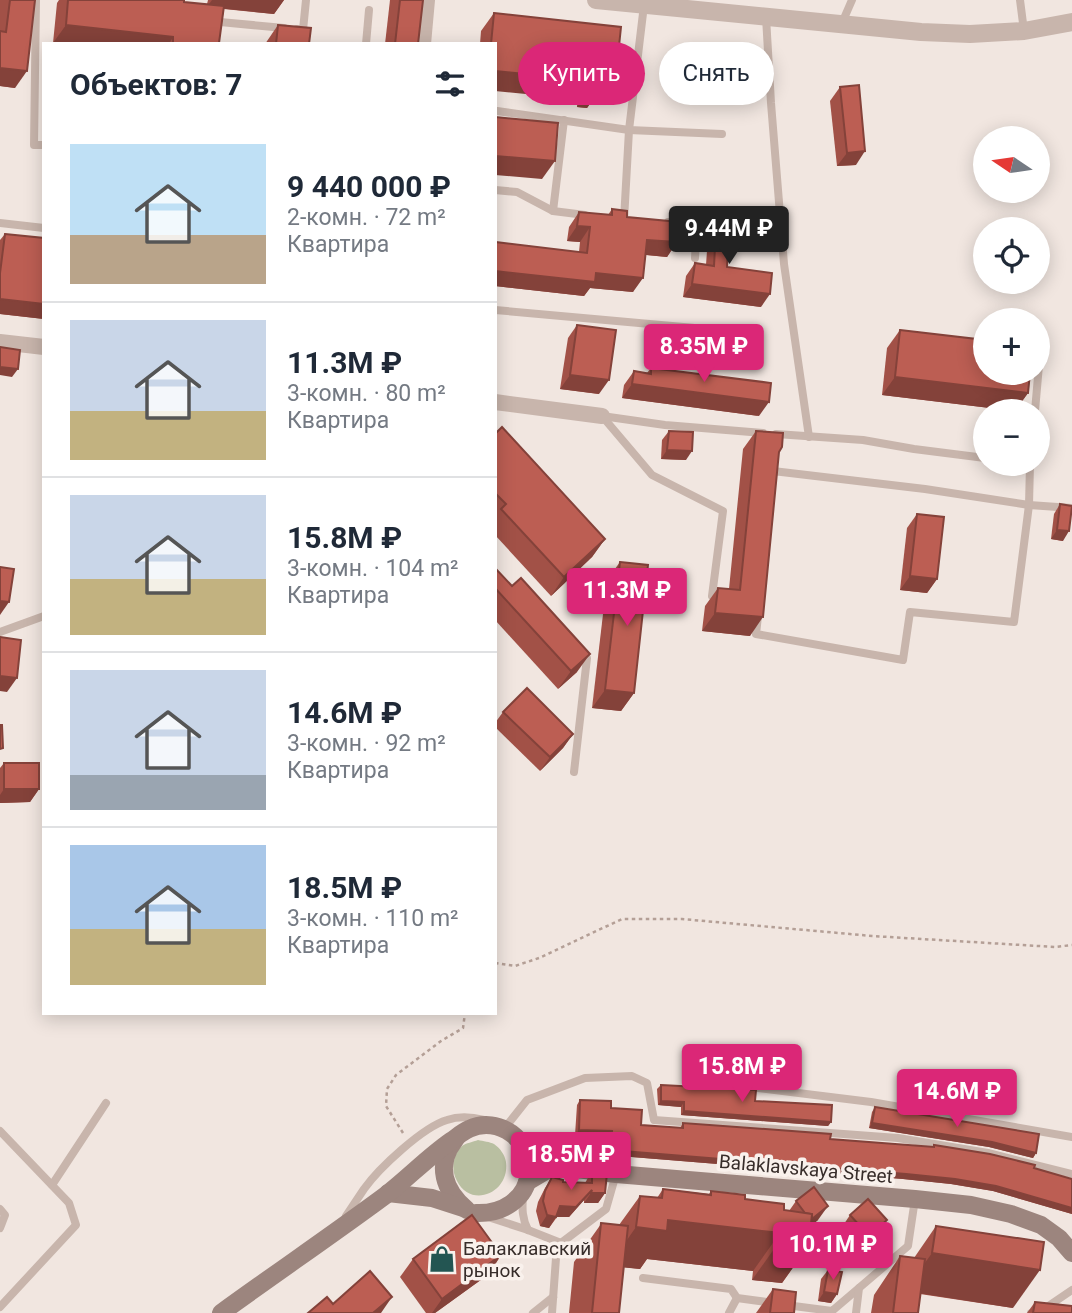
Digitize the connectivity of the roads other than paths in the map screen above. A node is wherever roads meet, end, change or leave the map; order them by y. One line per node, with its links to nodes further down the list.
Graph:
1 (36, 0): 16 (lane)
2 (306, 0): 10 (lane)
3 (427, 0): 15 (street)
4 (596, 0): 7 (street)
5 (852, 0): 12 (lane)
6 (1020, 0): 13 (lane)
7 (644, 5): 9 (street); 19 (lane)
8 (369, 10): 14 (lane)
9 (766, 17): 12 (street); 38 (lane)
10 (220, 22)
11 (1072, 22): 13 (street)
12 (842, 24): 13 (street)
13 (1024, 31)
14 (366, 42)
15 (423, 42)
16 (39, 67): 21 (lane)
17 (497, 111): 18 (lane)
18 (564, 120): 19 (lane); 23 (lane)
19 (629, 130): 20 (lane); 26 (lane)
20 (722, 134)
21 (42, 145)
22 (497, 190): 23 (lane)
23 (552, 211): 24 (lane)
24 (600, 217)
25 (612, 219): 26 (lane)
26 (624, 220): 27 (lane)
27 (636, 221)
28 (661, 222): 31 (lane)
29 (0, 223): 30 (lane)
30 (42, 228)
31 (695, 258)
32 (497, 310): 33 (lane)
33 (728, 331)
34 (0, 342): 35 (street)
35 (42, 347)
36 (497, 402): 37 (street)
37 (602, 416): 38 (lane); 44 (lane)
38 (810, 437): 39 (lane)
39 (973, 456)
40 (1030, 476): 42 (lane)
41 (772, 484): 42 (lane)
42 (1029, 505): 43 (lane); 45 (lane)
43 (1072, 508)
44 (712, 596)
45 (759, 607)
46 (42, 617): 47 (lane)
47 (0, 632)
48 (578, 650): 49 (lane)
49 (574, 772)
50 (750, 1087): 55 (lane)
51 (106, 1103): 60 (lane)
52 (498, 1127): 54 (main road); 56 (main road); 59 (lane); 67 (lane)
53 (0, 1131): 60 (lane)
54 (459, 1135): 62 (main road); 65 (main road)
55 (1072, 1137)
56 (527, 1154): 57 (main road, Balaklavskaya Street); 61 (main road)
57 (554, 1166): 58 (main road, Balaklavskaya Street); 61 (main road)
58 (616, 1174): 63 (main road, Balaklavskaya Street); 69 (lane)
59 (1072, 1174)
60 (52, 1185): 76 (lane)
61 (526, 1185): 65 (main road); 68 (lane)
62 (387, 1193): 65 (main road); 67 (main road)
63 (915, 1199): 70 (main road, Balaklavskaya Street); 72 (lane)
64 (0, 1209): 66 (lane)
65 (472, 1211): 68 (lane)
66 (0, 1228)
67 (338, 1228): 77 (main road)
68 (528, 1230): 69 (lane)
69 (561, 1243): 74 (lane)
70 (1071, 1251)
71 (643, 1278): 75 (lane)
72 (859, 1288): 75 (lane); 81 (lane)
73 (1072, 1290): 82 (lane)
74 (553, 1297): 78 (lane); 79 (lane)
75 (737, 1298): 80 (lane)
76 (0, 1307)
77 (222, 1313)
78 (533, 1313)
79 (552, 1313)
80 (729, 1313)
81 (856, 1313)
82 (1031, 1313)

